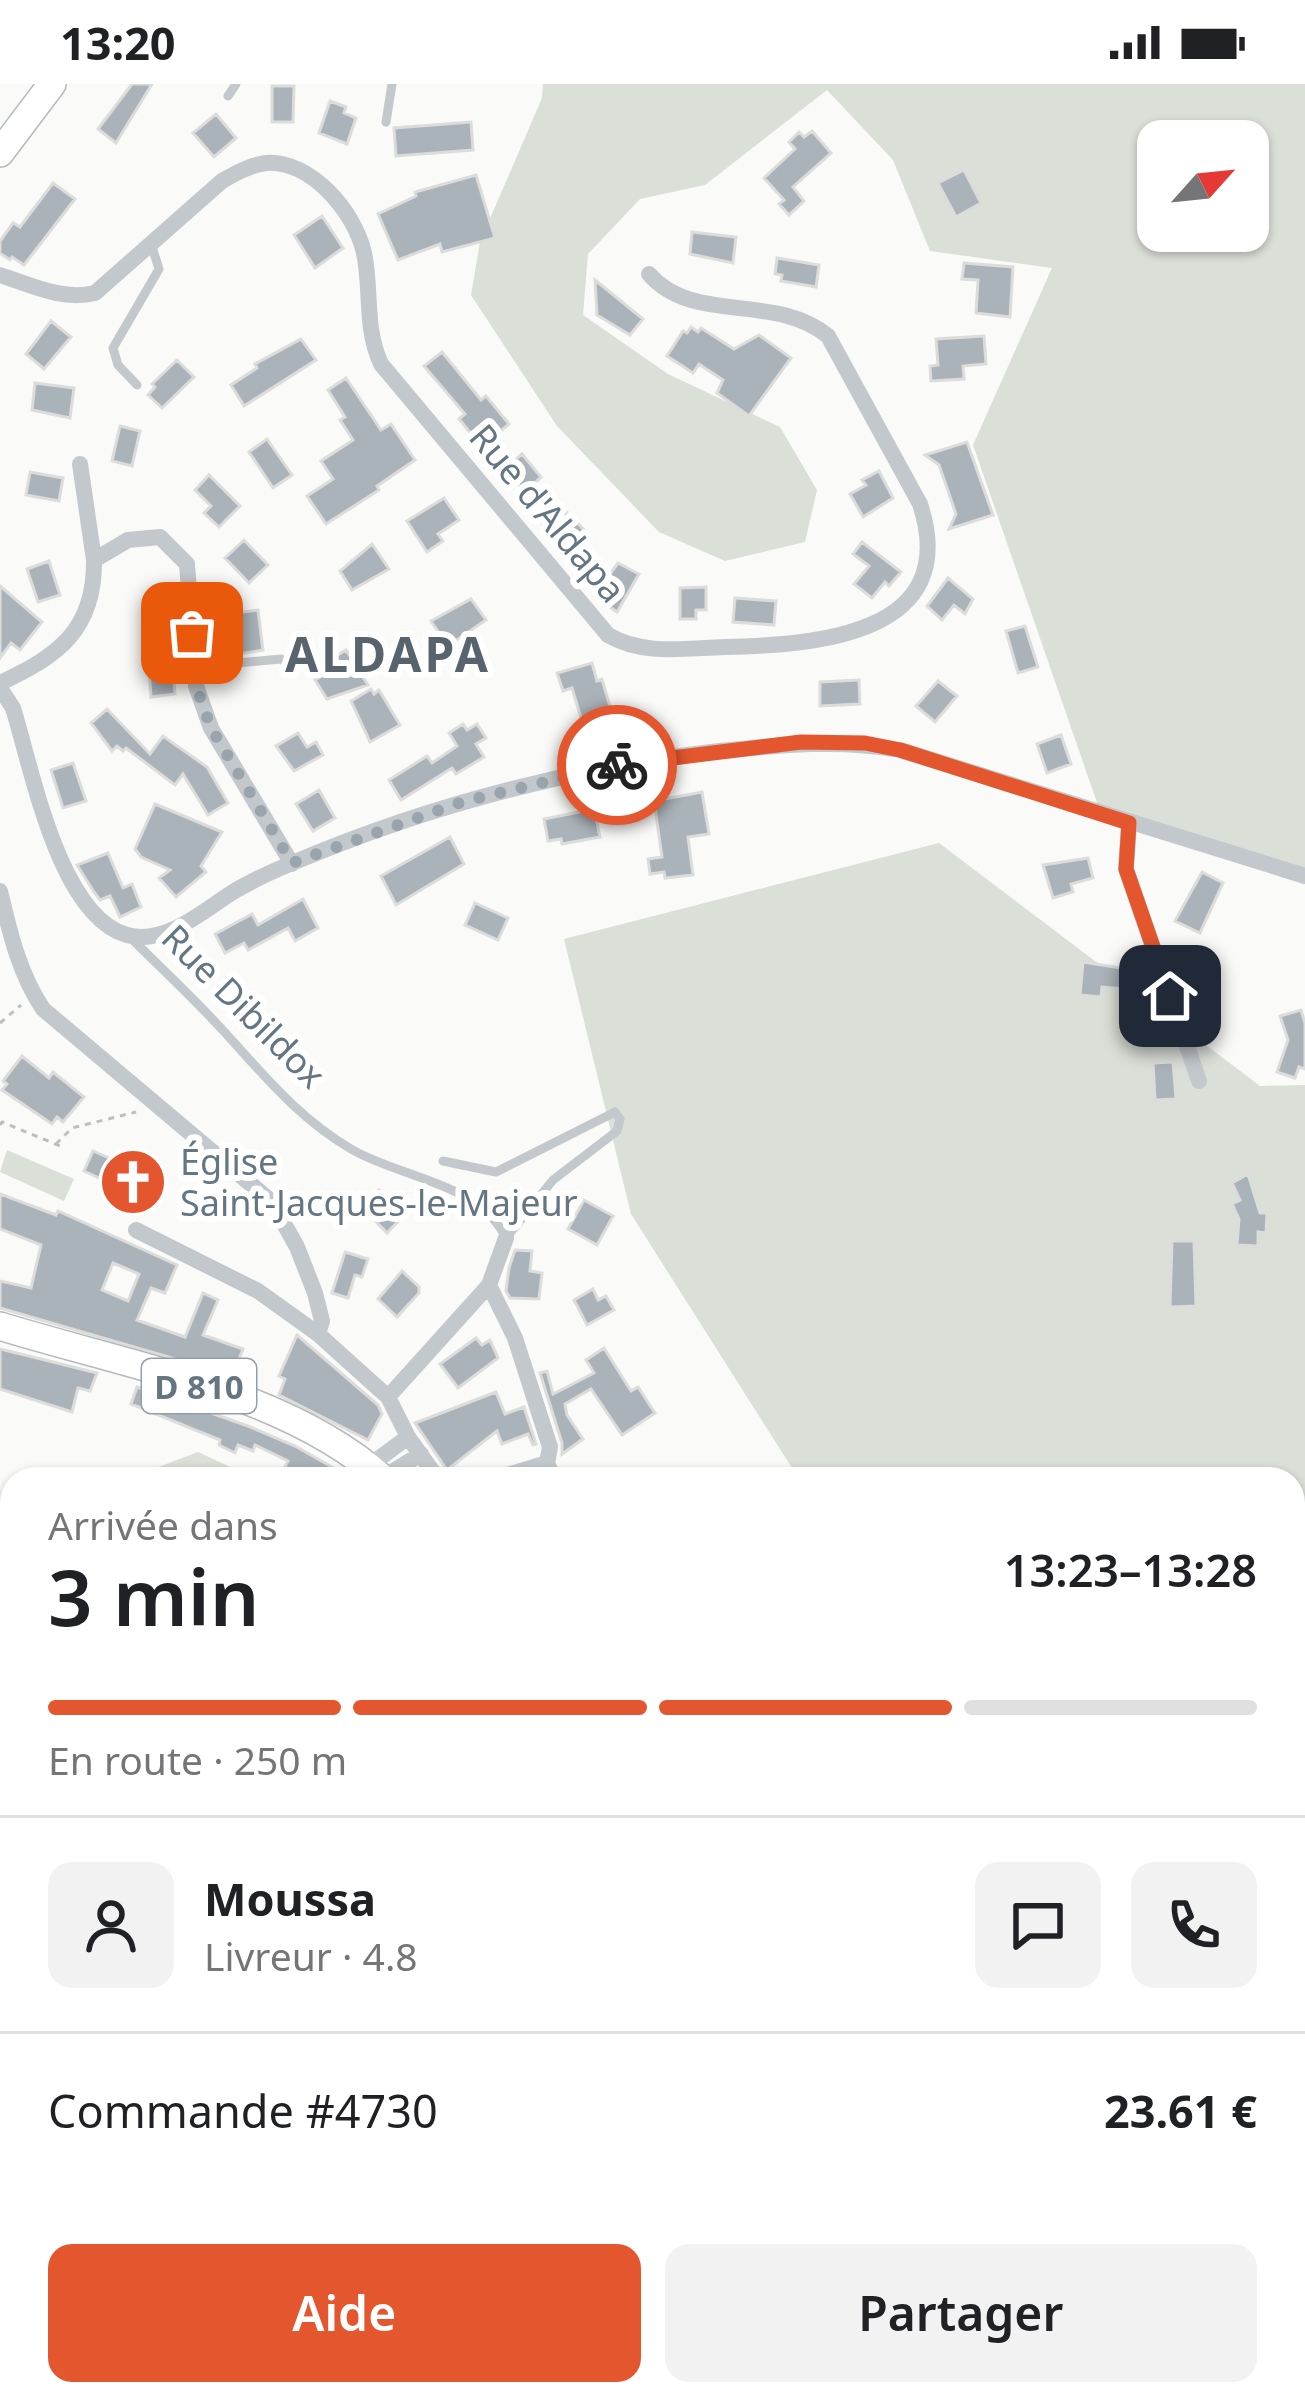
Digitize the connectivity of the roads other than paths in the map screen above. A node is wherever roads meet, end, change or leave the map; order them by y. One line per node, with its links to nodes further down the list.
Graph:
1 (52, 84): 6 (main road)
2 (236, 84): 4 (lane)
3 (392, 84): 5 (lane)
4 (228, 96)
5 (386, 122)
6 (0, 153)
7 (152, 247): 8 (street, Rue d'Aldapa); 9 (street, Rue d'Aldapa); 10 (lane)
8 (649, 274)
9 (0, 275)
10 (136, 385)
11 (80, 464): 12 (street)
12 (94, 560): 13 (street); 15 (street)
13 (195, 667): 14 (lane); 17 (street)
14 (295, 670)
15 (0, 686): 20 (street)
16 (1129, 823): 17 (street); 18 (street); 21 (street)
17 (292, 863): 20 (street)
18 (1305, 876)
19 (0, 891): 27 (street)
20 (129, 936): 24 (lane, Rue Dibildox)
21 (1199, 1081)
22 (443, 1161): 24 (lane)
23 (136, 1230): 27 (street)
24 (506, 1238): 25 (street)
25 (489, 1285): 28 (street); 35 (street)
26 (0, 1327): 31 (main road, D 810)
27 (318, 1334): 28 (street)
28 (393, 1393): 29 (street)
29 (408, 1437): 30 (street); 32 (street)
30 (421, 1454): 33 (street); 34 (street)
31 (368, 1467)
32 (384, 1467)
33 (393, 1467)
34 (430, 1467)
35 (550, 1467)

